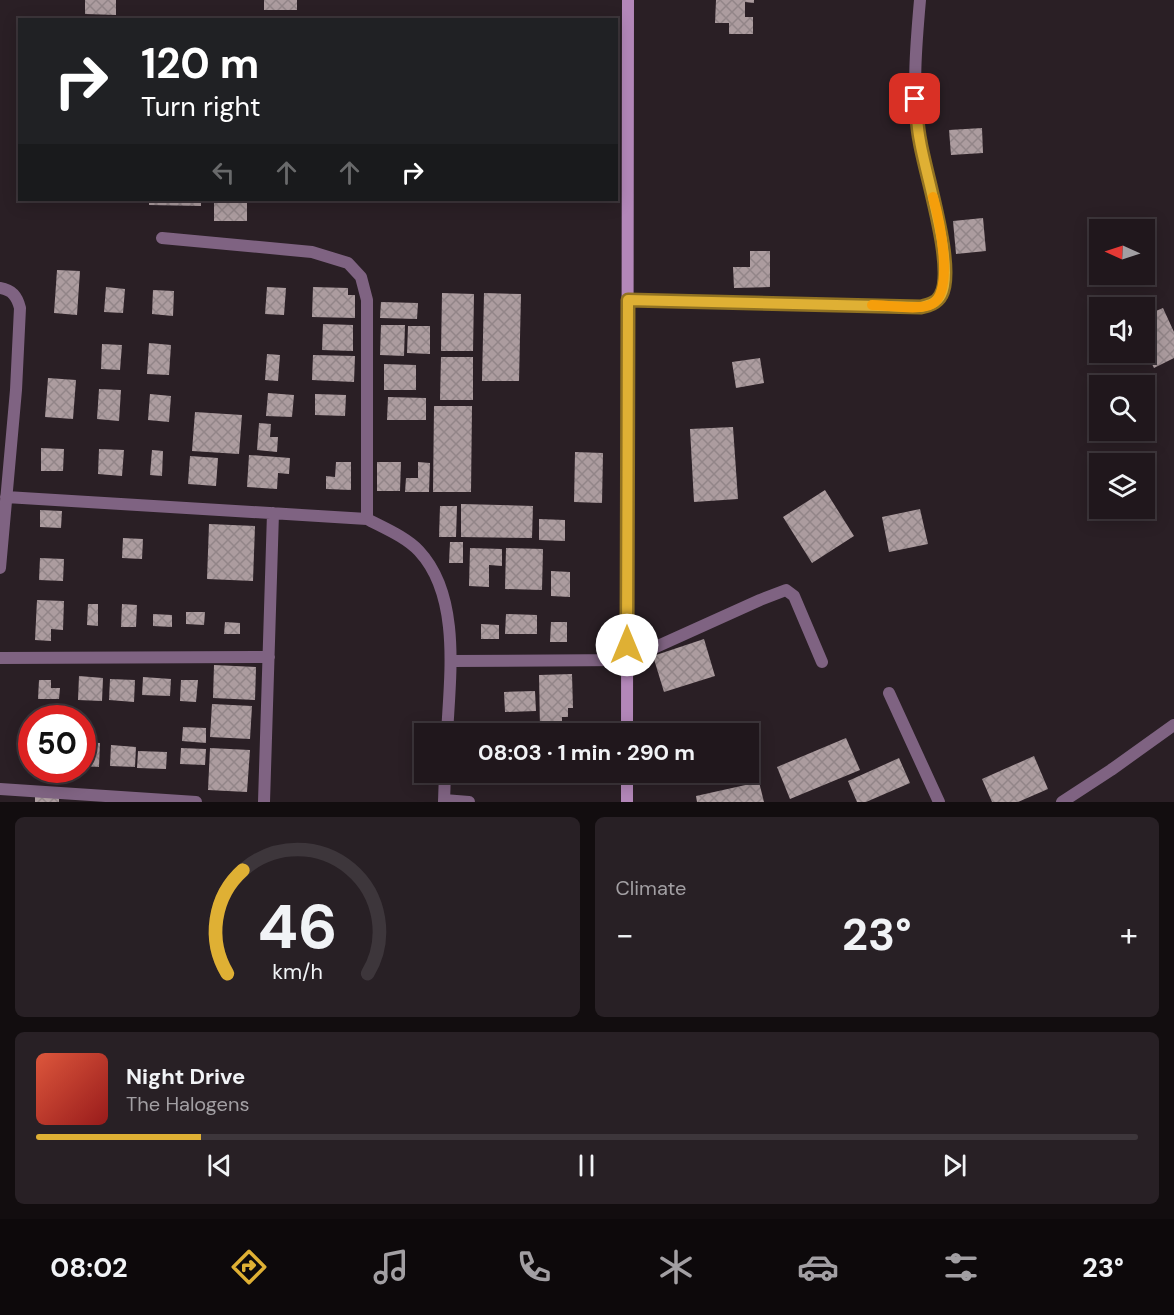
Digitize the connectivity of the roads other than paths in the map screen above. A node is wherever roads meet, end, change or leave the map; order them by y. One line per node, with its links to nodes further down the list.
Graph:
1 (628, 0): 5 (main road)
2 (920, 0): 5 (street)
3 (162, 238): 8 (street)
4 (0, 288): 6 (street)
5 (628, 300): 12 (main road)
6 (6, 497): 7 (street); 9 (street)
7 (273, 513): 8 (street); 10 (street)
8 (367, 519): 13 (street)
9 (0, 568)
10 (268, 657): 11 (street); 24 (street)
11 (0, 658)
12 (627, 660): 13 (street); 14 (street); 17 (main road)
13 (450, 661): 16 (street)
14 (822, 662)
15 (889, 693): 27 (street)
16 (447, 723)
17 (627, 723)
18 (1174, 725): 28 (street)
19 (445, 783): 22 (street)
20 (627, 783): 26 (main road)
21 (0, 789): 23 (street)
22 (444, 801): 25 (street)
23 (196, 802)
24 (264, 802)
25 (470, 802)
26 (627, 802)
27 (939, 802)
28 (1062, 802)

